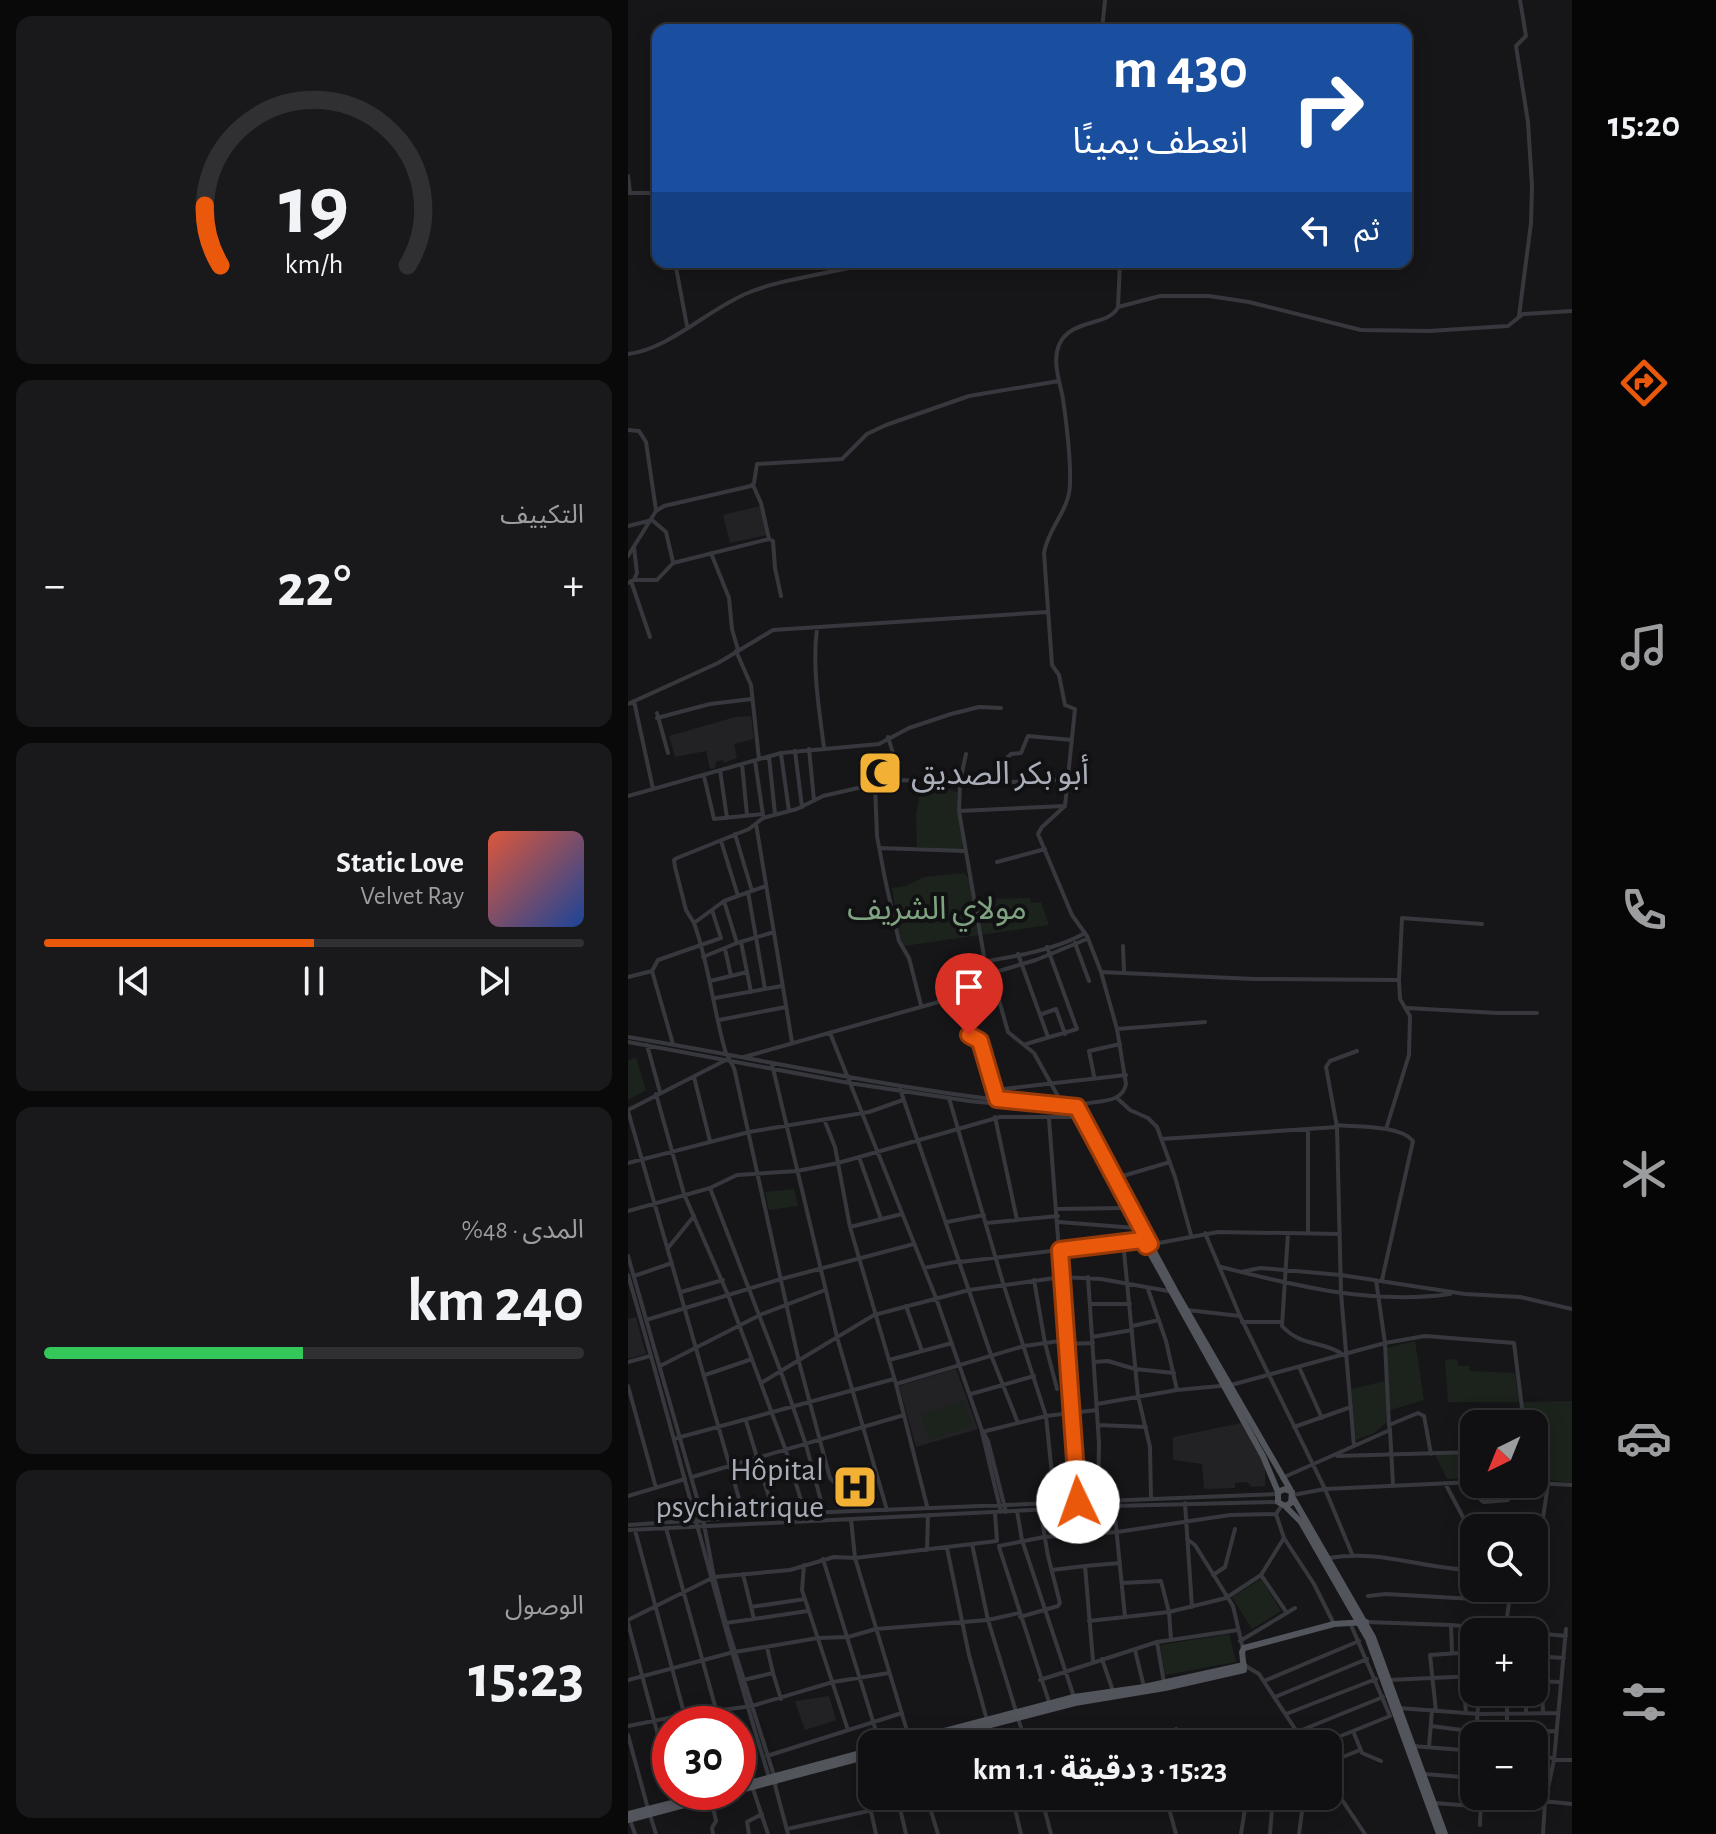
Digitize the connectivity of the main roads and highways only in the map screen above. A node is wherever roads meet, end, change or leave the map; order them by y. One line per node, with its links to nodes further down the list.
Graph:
1 (1146, 1243): 1 (main road); 2 (main road)
2 (1174, 1292): 3 (main road); 3 (main road)
3 (1227, 1386): 4 (main road); 5 (main road)
4 (1293, 1495): 5 (main road); 5 (main road); 6 (main road)
5 (1280, 1500): 6 (main road)
6 (1364, 1623): 7 (main road); 11 (main road); 11 (main road)
7 (1244, 1668): 8 (main road); 8 (main road)
8 (1018, 1716): 9 (main road); 10 (main road)
9 (955, 1730)
10 (964, 1730)
11 (1410, 1746): 19 (main road); 19 (main road)
12 (858, 1756): 14 (main road)
13 (858, 1758): 14 (main road)
14 (773, 1781): 15 (main road); 16 (main road)
15 (756, 1783)
16 (756, 1788)
17 (657, 1810): 18 (main road)
18 (629, 1818)
19 (1442, 1834)

